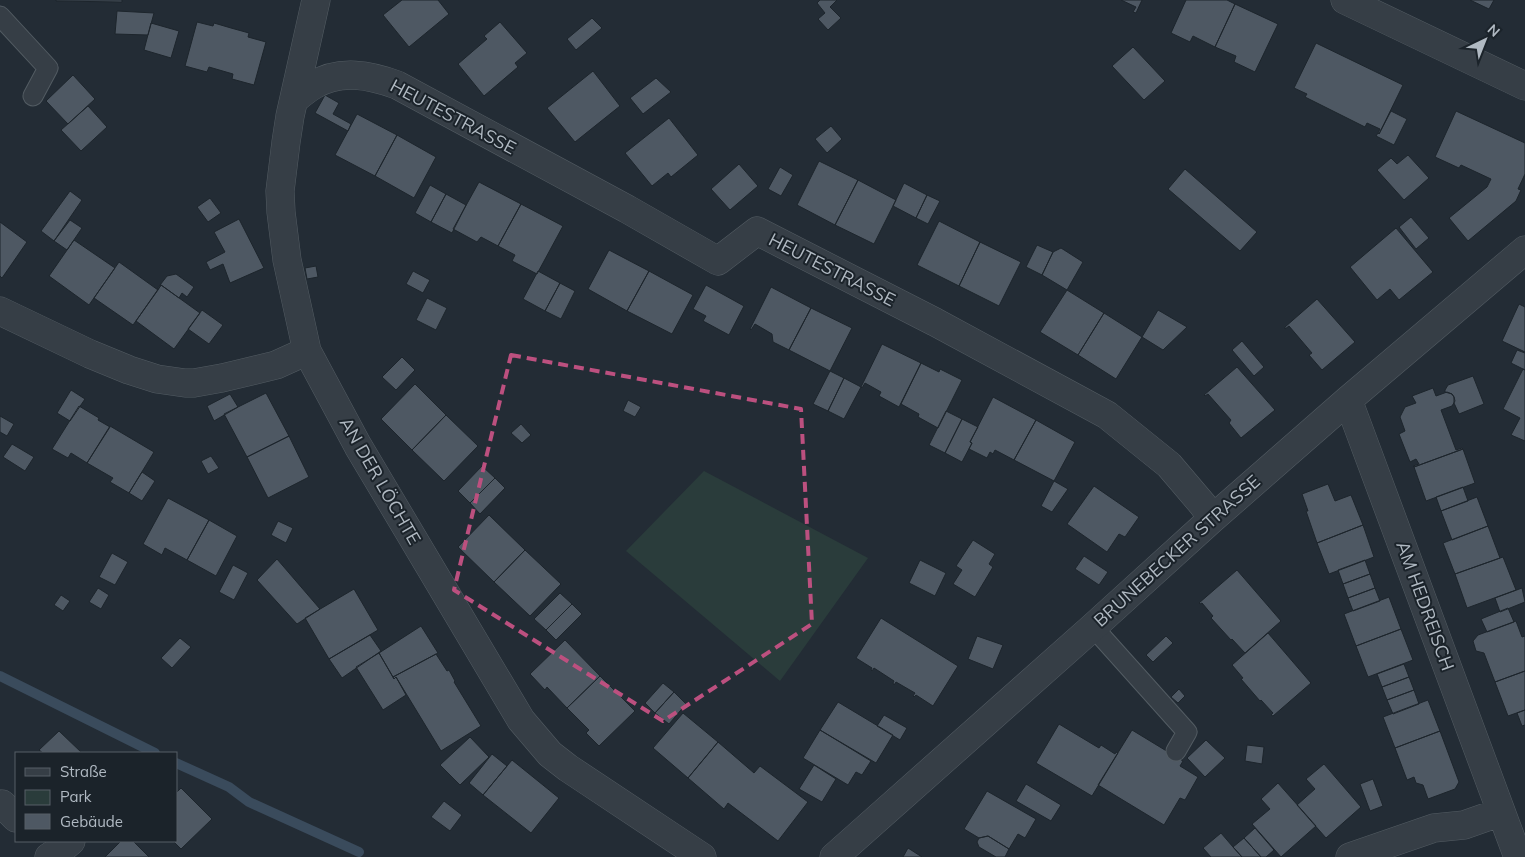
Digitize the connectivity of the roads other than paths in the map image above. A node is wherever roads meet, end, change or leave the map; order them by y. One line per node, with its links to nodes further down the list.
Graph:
1 (316, 0): 6 (street, AN DER LÖCHTE)
2 (1345, 0): 4 (street)
3 (0, 16): 5 (lane)
4 (1525, 86)
5 (33, 96)
6 (295, 99): 9 (street, AN DER LÖCHTE); 11 (street, HEUTESTRASSE)
7 (1525, 250): 10 (street, BRUNEBECKER STRASSE)
8 (0, 311): 9 (street)
9 (307, 351): 17 (street, AN DER LÖCHTE)
10 (1348, 400): 11 (street, BRUNEBECKER STRASSE); 15 (street, AM HEDREISCH)
11 (1212, 519): 12 (street, BRUNEBECKER STRASSE)
12 (1093, 627): 13 (lane); 18 (street, BRUNEBECKER STRASSE)
13 (1176, 751)
14 (0, 806): 16 (street)
15 (1501, 812): 19 (street); 20 (street, AM HEDREISCH)
16 (15, 817)
17 (702, 857)
18 (834, 857)
19 (1350, 857)
20 (1518, 857)

